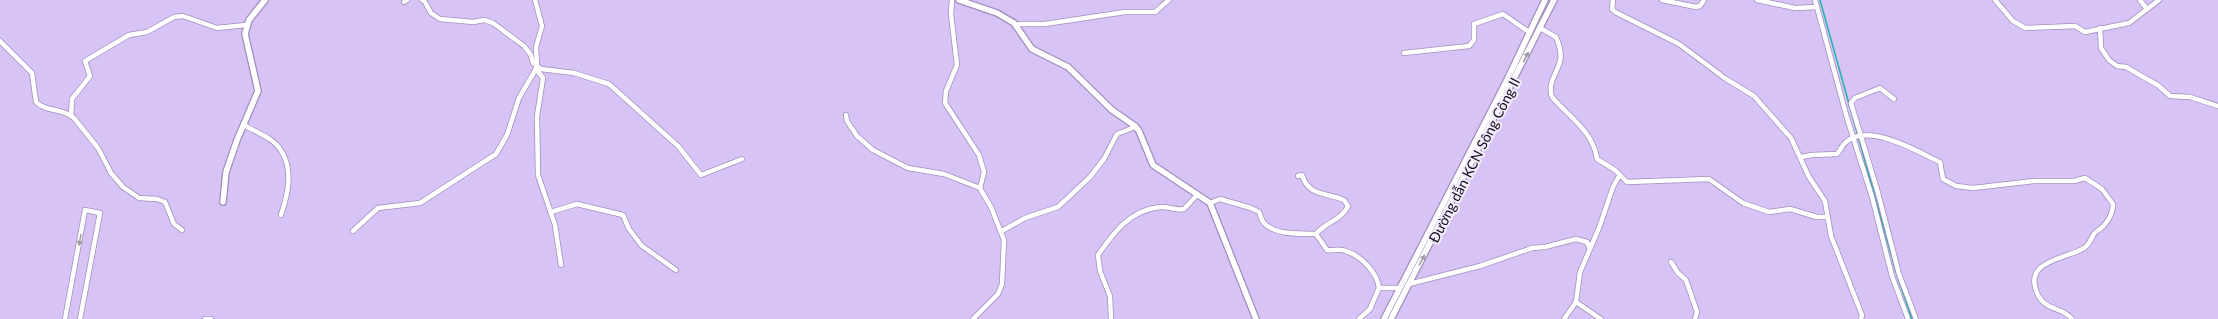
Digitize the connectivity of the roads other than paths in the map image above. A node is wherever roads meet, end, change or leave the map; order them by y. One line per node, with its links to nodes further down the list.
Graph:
1 (265, 0): 19 (street)
2 (422, 0): 26 (street)
3 (535, 0): 26 (street)
4 (952, 0): 38 (street)
5 (959, 0): 20 (street)
6 (1169, 0): 20 (street)
7 (1545, 0): 23 (street, Đường dẫn KCN Sông Công II)
8 (1554, 0): 21 (street, Đường dẫn KCN Sông Công II)
9 (1613, 0): 35 (street)
10 (1662, 0): 11 (street)
11 (1704, 0)
12 (1757, 0): 17 (street)
13 (1815, 0): 17 (street)
14 (1995, 0): 22 (street)
15 (2140, 0): 18 (street)
16 (2159, 0): 18 (street)
17 (1817, 7): 33 (street)
18 (2147, 9): 22 (street)
19 (246, 25): 30 (street); 31 (street)
20 (1017, 27): 32 (street)
21 (1540, 28): 37 (street); 50 (street, Đường dẫn KCN Sông Công II, one-way to 21)
22 (2100, 28): 28 (street)
23 (1529, 32): 25 (street); 49 (street, Đường dẫn KCN Sông Công II)
24 (0, 41): 30 (street)
25 (1404, 53)
26 (537, 68): 34 (street); 42 (street); 46 (street)
27 (1894, 99): 33 (street)
28 (2218, 106)
29 (846, 115): 38 (street)
30 (72, 116): 45 (street)
31 (244, 125): 40 (street); 43 (street)
32 (1135, 127): 39 (street); 47 (street)
33 (1857, 137): 35 (street); 73 (street); 74 (street); 75 (street)
34 (742, 158)
35 (1801, 158): 44 (street)
36 (1298, 176): 48 (street)
37 (1619, 176): 44 (street); 51 (street)
38 (980, 188): 47 (street)
39 (1197, 195): 41 (street); 64 (street)
40 (223, 202)
41 (1210, 203): 48 (street); 65 (street)
42 (551, 212): 53 (street); 54 (street)
43 (281, 215)
44 (1827, 217): 72 (street)
45 (182, 230)
46 (353, 231)
47 (1002, 231): 63 (street)
48 (1316, 234): 56 (street)
49 (1427, 235): 50 (street); 57 (street, Đường dẫn KCN Sông Công II)
50 (1434, 238): 55 (street, Đường dẫn KCN Sông Công II, one-way to 50)
51 (1590, 249): 55 (street); 58 (street)
52 (1671, 262): 71 (street)
53 (562, 265)
54 (676, 270)
55 (1409, 284): 68 (street, Đường dẫn KCN Sông Công II)
56 (1379, 288): 57 (street); 66 (street)
57 (1400, 288): 67 (street, Đường dẫn KCN Sông Công II)
58 (1576, 302): 69 (street); 70 (street)
59 (65, 319): 60 (street, one-way to 59)
60 (80, 319)
61 (205, 319): 62 (street)
62 (211, 319)
63 (973, 319)
64 (1111, 319)
65 (1256, 319)
66 (1359, 319)
67 (1384, 319)
68 (1391, 319)
69 (1564, 319)
70 (1601, 319)
71 (1695, 319)
72 (1861, 319)
73 (1908, 319)
74 (1916, 319)
75 (2072, 319)

